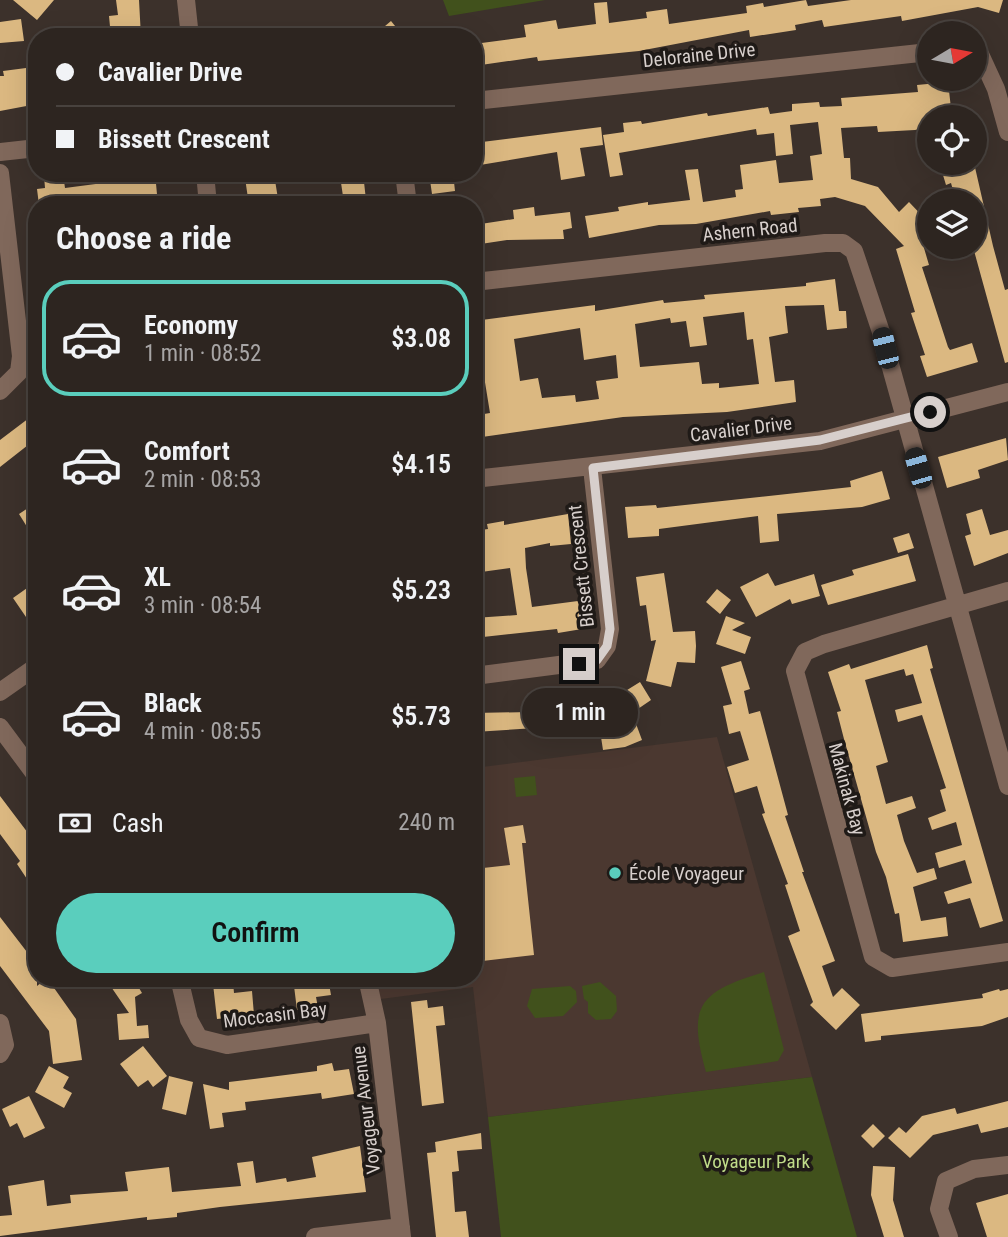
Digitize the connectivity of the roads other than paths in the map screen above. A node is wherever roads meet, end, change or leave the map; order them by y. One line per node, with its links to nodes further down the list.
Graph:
1 (186, 0): 2 (street)
2 (189, 28)
3 (917, 53): 5 (street, Deloraine Drive)
4 (987, 69): 6 (street)
5 (483, 100)
6 (1008, 132)
7 (28, 149): 8 (street)
8 (0, 152)
9 (0, 173): 11 (street)
10 (483, 281): 13 (street, Ashern Road)
11 (0, 391)
12 (1008, 392): 13 (street, Cavalier Drive)
13 (904, 419): 14 (street, Cavalier Drive); 17 (street)
14 (593, 468): 15 (street, Cavalier Drive); 19 (street, Bissett Crescent)
15 (483, 478)
16 (1008, 591): 17 (street, Makinak Bay)
17 (957, 605): 23 (street); 24 (street, Makinak Bay)
18 (28, 672): 20 (street)
19 (483, 675)
20 (0, 692)
21 (0, 727): 22 (street)
22 (28, 765)
23 (1008, 786)
24 (1008, 952)
25 (181, 987): 28 (street, Moccasin Bay)
26 (369, 987): 28 (street, Voyageur Avenue)
27 (0, 1023): 29 (street)
28 (377, 1023): 31 (street, Voyageur Avenue)
29 (0, 1054)
30 (1008, 1166): 33 (street)
31 (401, 1232): 32 (street)
32 (315, 1237)
33 (949, 1237)

